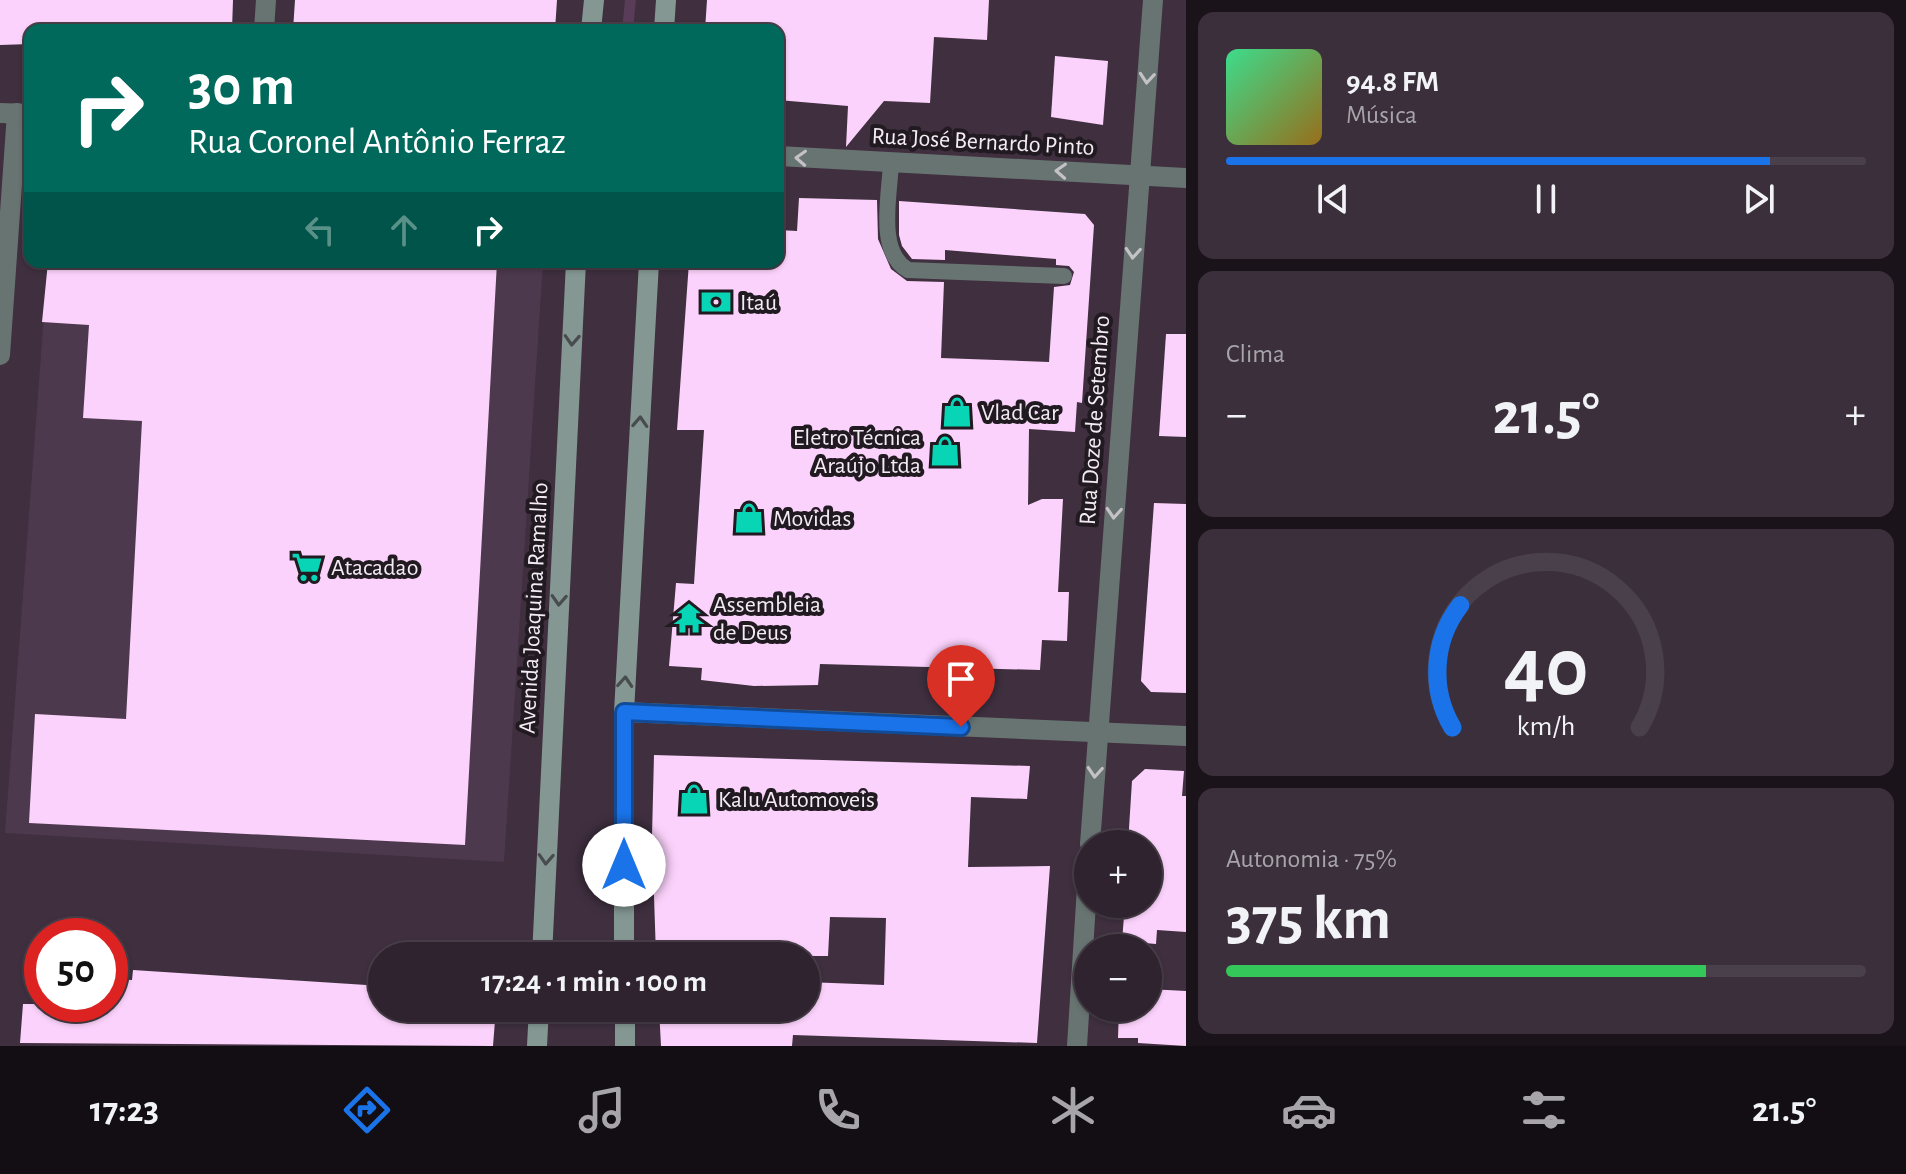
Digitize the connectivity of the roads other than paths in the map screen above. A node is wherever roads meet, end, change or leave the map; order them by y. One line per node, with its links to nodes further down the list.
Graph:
1 (266, 0): 5 (street)
2 (594, 0): 6 (main road)
3 (666, 0): 7 (main road)
4 (1153, 0): 11 (street, Rua Doze de Setembro, one-way to 11)
5 (264, 24)
6 (592, 24)
7 (664, 24)
8 (16, 113): 16 (street)
9 (784, 156): 10 (street, Rua José Bernardo Pinto, one-way to 9)
10 (891, 162): 11 (street, Rua José Bernardo Pinto, one-way to 10); 15 (lane)
11 (1139, 176): 12 (street, Rua José Bernardo Pinto); 18 (street, Rua Doze de Setembro, one-way to 18)
12 (1186, 178)
13 (576, 268): 22 (main road, Avenida Joaquina Ramalho, one-way to 22)
14 (649, 268): 17 (main road, one-way to 14)
15 (1064, 276)
16 (0, 355)
17 (624, 712): 18 (street); 23 (main road)
18 (1097, 732): 19 (street); 20 (street, Rua Doze de Setembro, one-way to 20)
19 (1186, 736)
20 (1091, 830)
21 (1085, 918): 28 (street)
22 (543, 942)
23 (624, 942)
24 (538, 1022): 26 (main road)
25 (625, 1022): 27 (main road)
26 (537, 1046)
27 (625, 1046)
28 (1077, 1046)

